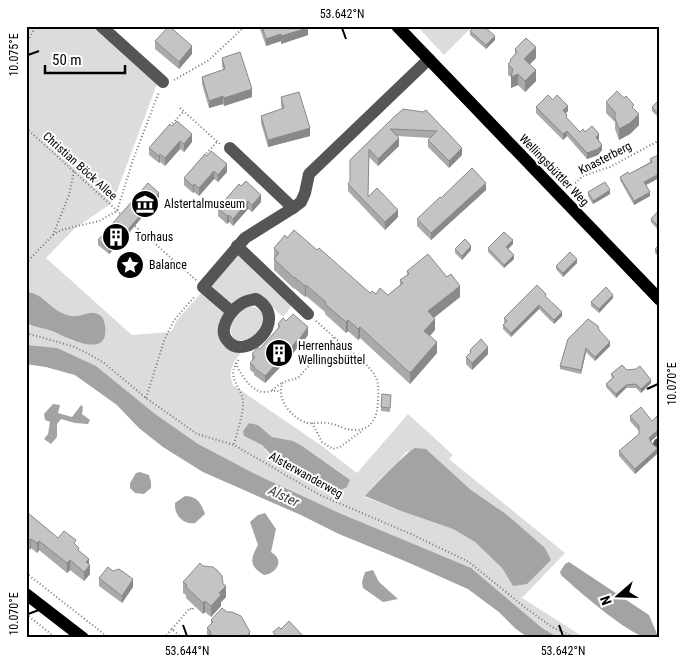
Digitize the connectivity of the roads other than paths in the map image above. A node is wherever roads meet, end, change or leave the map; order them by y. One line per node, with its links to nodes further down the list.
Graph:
1 (101, 26): 4 (street)
2 (397, 26): 3 (main road, Wellingsbüttler Weg)
3 (429, 59): 6 (street); 8 (main road, Wellingsbüttler Weg)
4 (164, 82)
5 (230, 148): 6 (street)
6 (293, 208): 7 (street)
7 (237, 246): 9 (street); 10 (street)
8 (660, 300)
9 (232, 312): 9 (street)
10 (308, 314)
11 (26, 594): 12 (main road)
12 (83, 638)

